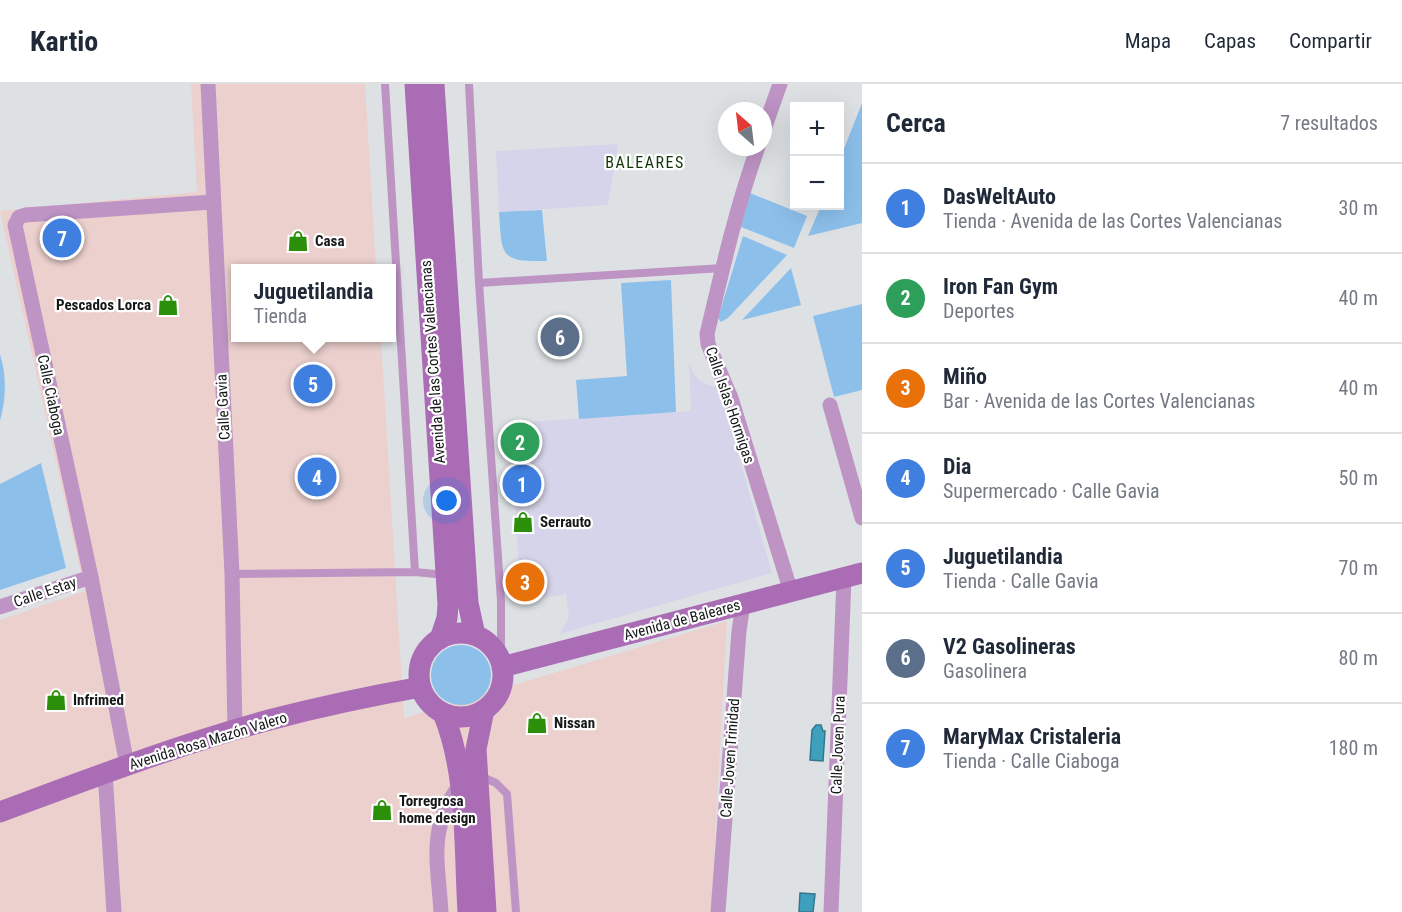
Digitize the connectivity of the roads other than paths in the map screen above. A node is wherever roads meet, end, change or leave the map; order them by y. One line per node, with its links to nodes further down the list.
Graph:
1 (207, 84): 9 (street, Calle Gavia)
2 (385, 84): 15 (lane)
3 (415, 84): 17 (main road, Avenida de las Cortes Valencianas)
4 (434, 84): 23 (main road, Avenida de las Cortes Valencianas)
5 (469, 84): 11 (lane)
6 (780, 84): 7 (street)
7 (772, 107)
8 (755, 156): 10 (street, Calle Islas Hormigas)
9 (213, 202): 16 (street, Calle Gavia); 19 (street, Calle Ciaboga)
10 (723, 268): 11 (lane); 20 (street, Calle Islas Hormigas)
11 (479, 283): 25 (lane)
12 (830, 405): 13 (street)
13 (857, 479): 14 (street)
14 (862, 518)
15 (415, 572): 16 (lane); 17 (lane)
16 (232, 574): 29 (street, Calle Gavia)
17 (446, 575): 24 (main road, Avenida de las Cortes Valencianas)
18 (853, 575): 20 (main road, Avenida de Baleares); 40 (street, Calle Joven Pura)
19 (91, 577): 22 (street, Calle Estay); 30 (street, Calle Ciaboga)
20 (791, 592): 21 (main road, Avenida de Baleares)
21 (743, 604): 25 (main road, Avenida de Baleares); 39 (street, Calle Joven Trinidad)
22 (0, 607)
23 (475, 635): 24 (main road); 25 (main road)
24 (440, 639): 26 (main road)
25 (502, 665): 27 (main road)
26 (421, 687): 28 (main road); 29 (main road, Avenida Rosa Mazón Valero)
27 (484, 710): 28 (main road); 32 (main road)
28 (442, 712): 32 (main road)
29 (235, 730): 30 (main road, Avenida Rosa Mazón Valero)
30 (127, 765): 31 (main road, Avenida Rosa Mazón Valero)
31 (105, 773): 33 (main road, Avenida Rosa Mazón Valero); 34 (street)
32 (469, 779): 35 (street); 36 (main road); 37 (main road); 38 (lane)
33 (0, 812)
34 (114, 912)
35 (441, 912)
36 (468, 912)
37 (486, 912)
38 (516, 912)
39 (718, 912)
40 (831, 912)

